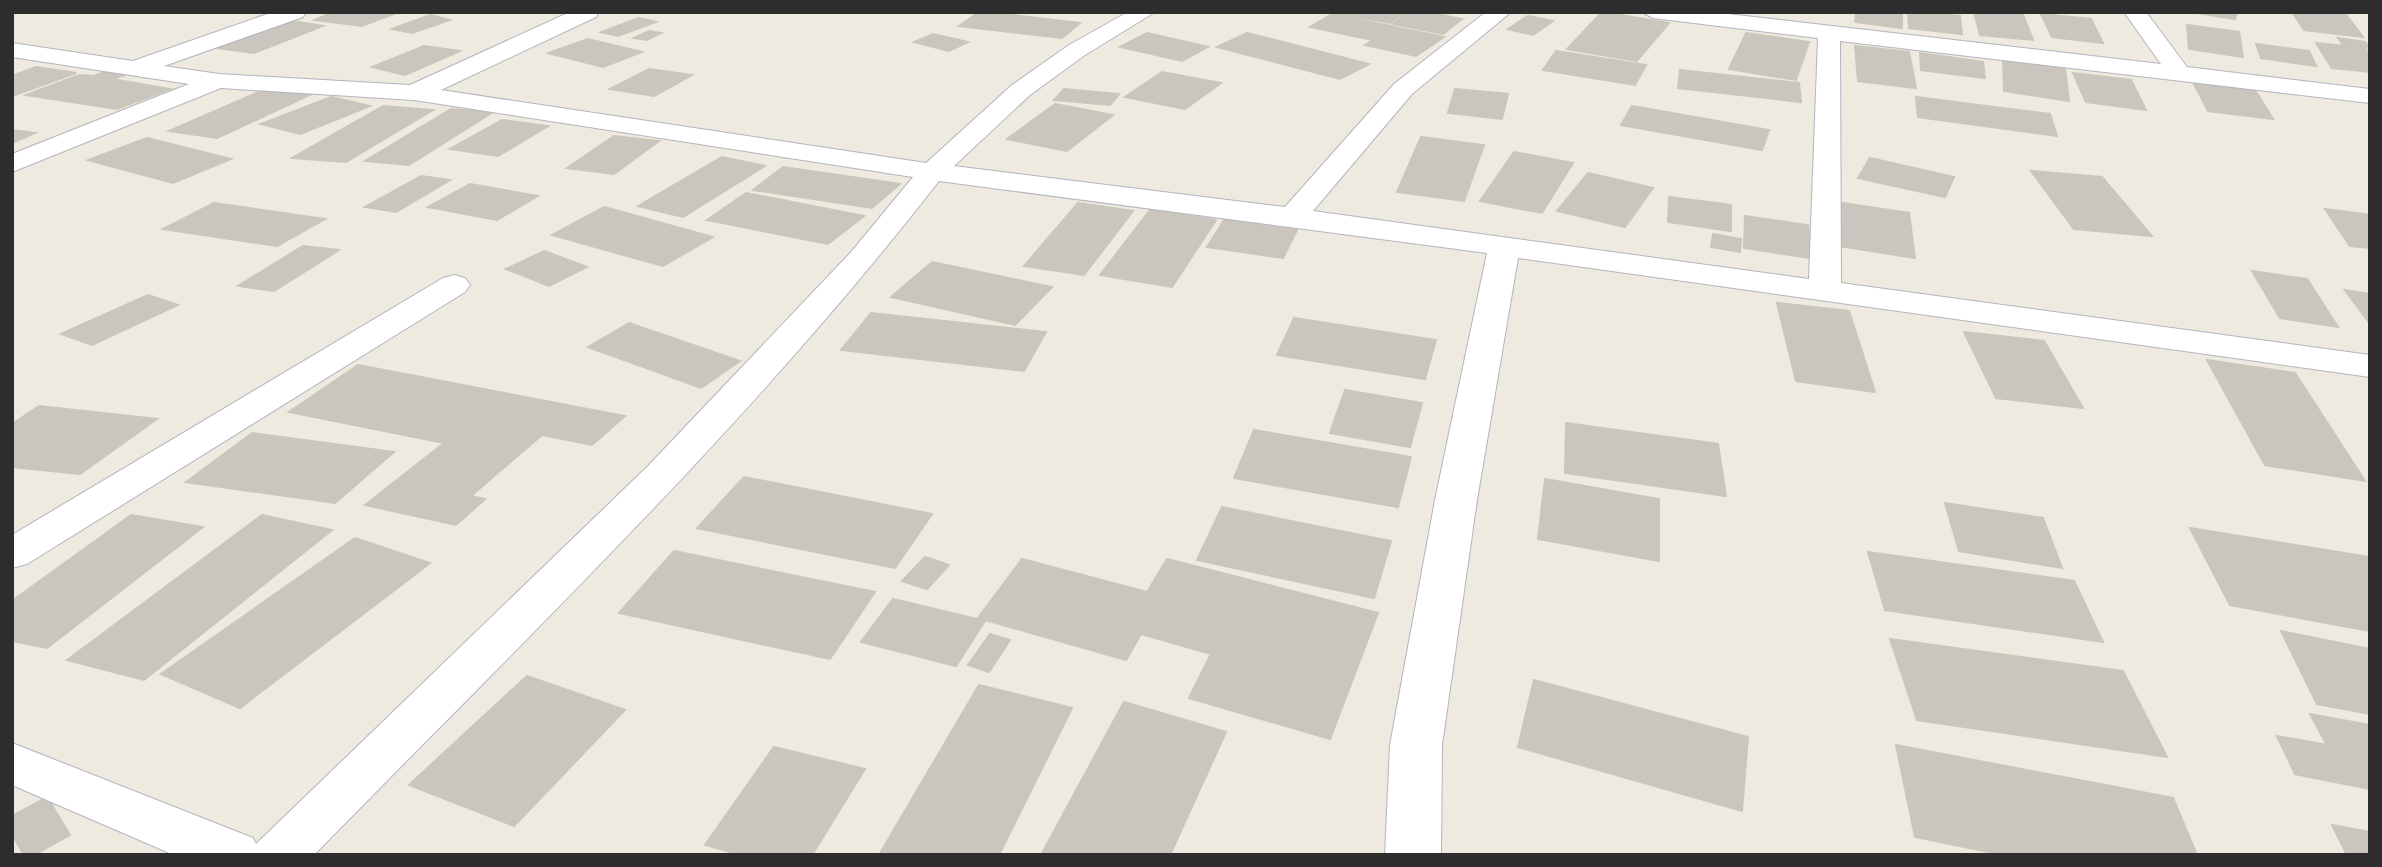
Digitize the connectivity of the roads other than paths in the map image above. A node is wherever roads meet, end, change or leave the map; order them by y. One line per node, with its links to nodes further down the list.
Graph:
1 (295, 12): 9 (street)
2 (588, 12): 12 (street)
3 (1144, 12): 15 (street)
4 (1500, 12): 16 (street)
5 (1653, 12): 7 (street)
6 (2135, 12): 10 (street)
7 (1836, 26): 10 (street); 19 (street)
8 (12, 51): 9 (street)
9 (133, 68): 11 (street)
10 (2180, 75): 13 (street)
11 (219, 81): 12 (street); 14 (street)
12 (414, 93): 15 (street)
13 (2370, 96)
14 (12, 164)
15 (932, 172): 16 (street); 24 (street)
16 (1292, 217): 17 (street)
17 (1504, 247): 19 (street); 25 (street)
18 (454, 285): 21 (street)
19 (1825, 292): 20 (street)
20 (2370, 366)
21 (12, 554)
22 (12, 763): 23 (street)
23 (233, 855)
24 (278, 855)
25 (1413, 855)

